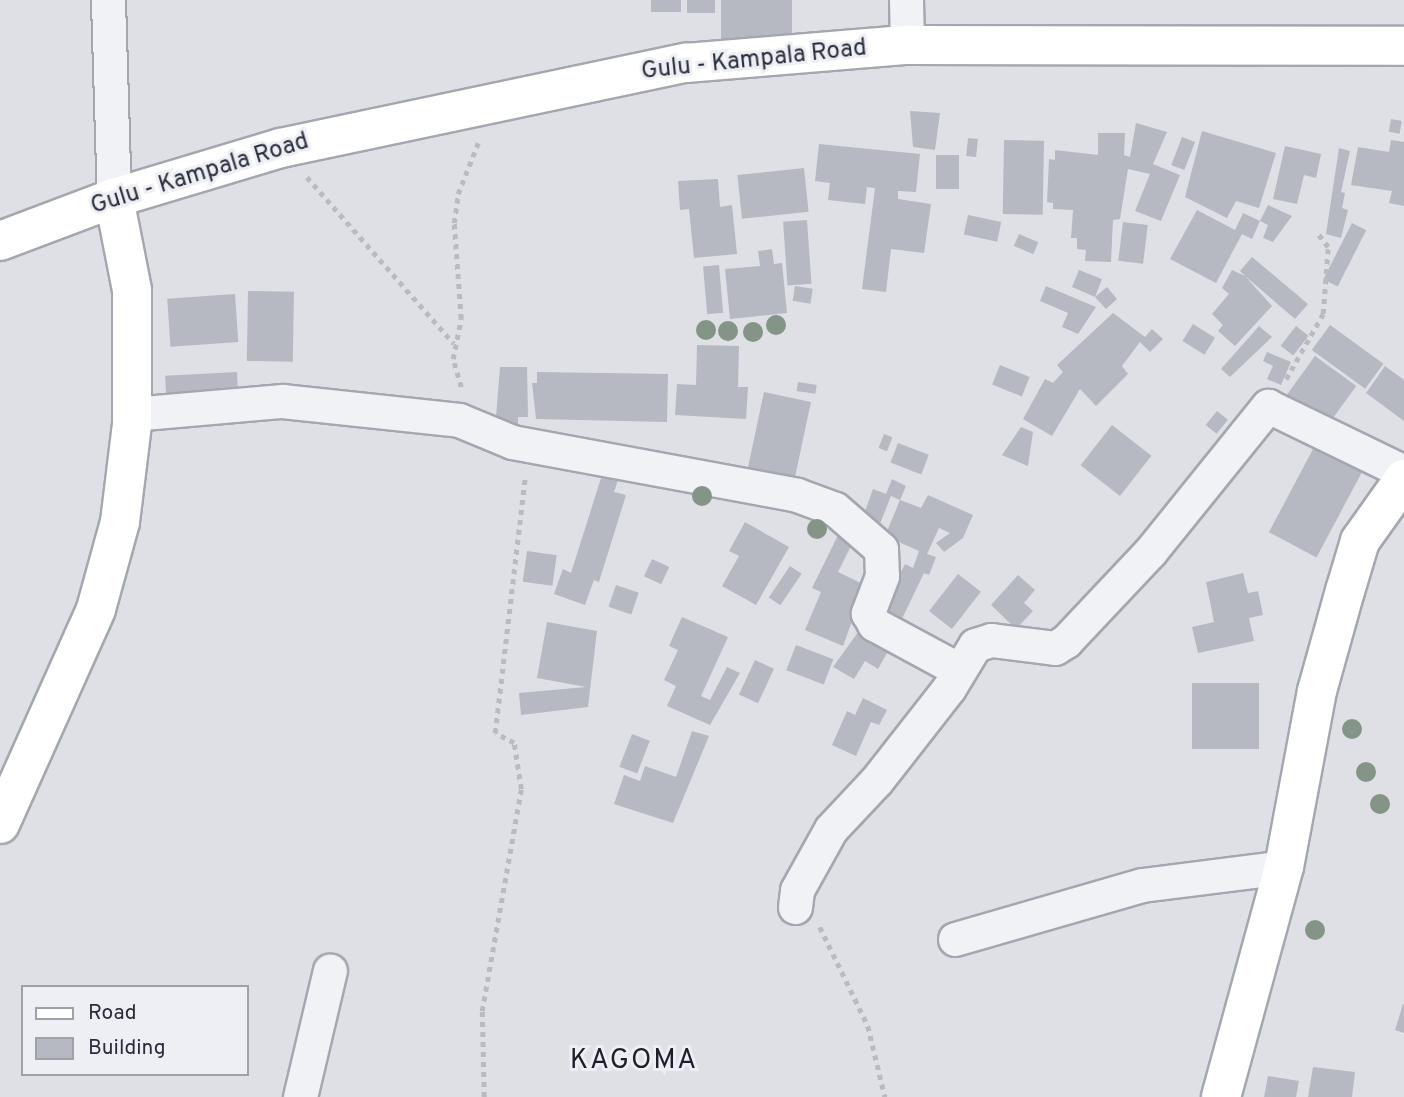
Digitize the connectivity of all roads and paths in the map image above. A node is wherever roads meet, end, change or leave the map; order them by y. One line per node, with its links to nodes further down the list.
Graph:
1 (108, 0): 7 (street)
2 (906, 0): 3 (street)
3 (907, 45): 4 (main road, Gulu - Kampala Road); 5 (main road, Gulu - Kampala Road)
4 (1404, 46)
5 (492, 100): 6 (main road, Gulu - Kampala Road); 10 (path)
6 (281, 148): 7 (main road, Gulu - Kampala Road); 10 (path)
7 (114, 198): 9 (main road, Gulu - Kampala Road); 12 (main road)
8 (1317, 233): 11 (path)
9 (0, 241)
10 (454, 345): 13 (path)
11 (1268, 406): 15 (street); 17 (street)
12 (132, 414): 13 (street); 18 (main road)
13 (459, 420): 17 (street)
14 (526, 467): 24 (path)
15 (1404, 472)
16 (1404, 479): 19 (main road)
17 (959, 670): 20 (street)
18 (0, 824)
19 (1284, 867): 21 (street); 26 (main road)
20 (794, 907): 25 (path)
21 (955, 939)
22 (330, 970): 23 (street)
23 (300, 1097)
24 (484, 1097)
25 (886, 1097)
26 (1221, 1097)

